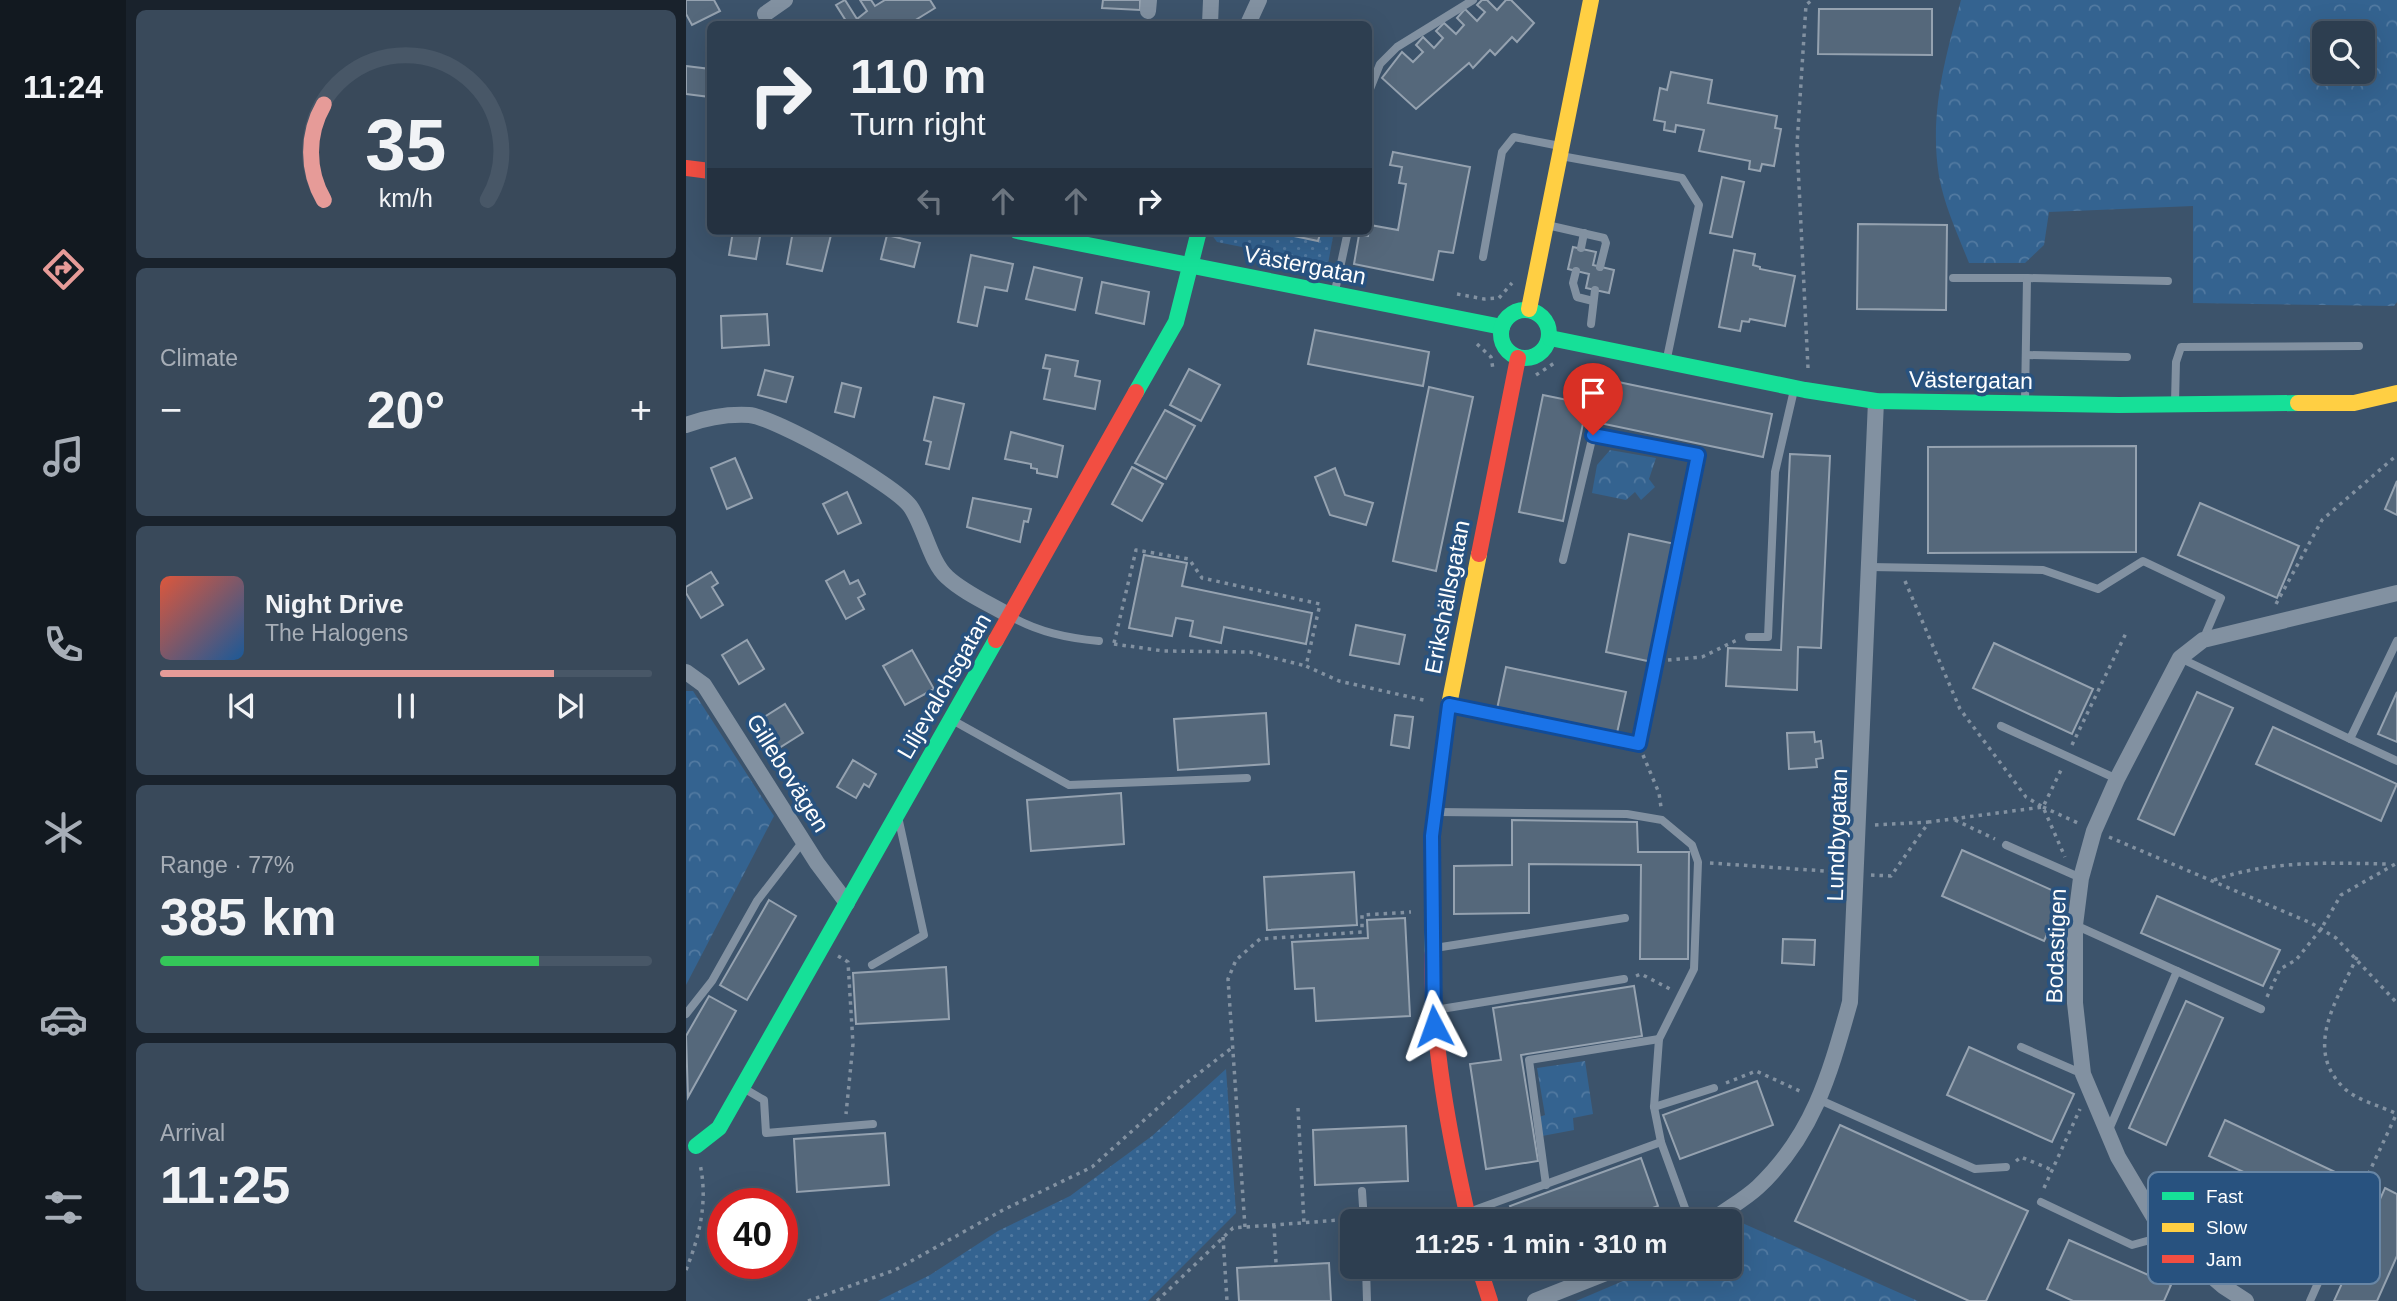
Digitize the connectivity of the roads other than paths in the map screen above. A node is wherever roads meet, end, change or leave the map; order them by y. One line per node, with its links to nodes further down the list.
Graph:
1 (785, 0): 6 (street)
2 (1212, 0): 7 (street)
3 (1259, 0): 8 (street)
4 (1473, 0): 9 (lane)
5 (1591, 0): 10 (street)
6 (765, 14)
7 (1210, 21)
8 (1249, 21)
9 (1372, 84)
10 (1562, 151): 13 (street); 19 (lane); 37 (lane)
11 (686, 167): 12 (street)
12 (707, 170)
13 (1547, 225): 14 (lane); 29 (street)
14 (1584, 233): 18 (lane); 21 (lane)
15 (1037, 235): 20 (street, Västergatan)
16 (1198, 235): 20 (street, Liljevalchsgatan)
17 (1347, 235): 27 (lane)
18 (1581, 248)
19 (1483, 257)
20 (1192, 266): 27 (street, Västergatan); 47 (street, Liljevalchsgatan)
21 (1601, 267)
22 (1576, 271): 28 (lane)
23 (1953, 278): 24 (lane)
24 (2027, 278): 25 (lane); 34 (lane)
25 (2168, 281)
26 (1595, 290): 28 (lane)
27 (1335, 294): 31 (street, Västergatan)
28 (1593, 301): 30 (lane)
29 (1529, 309): 31 (street); 32 (street)
30 (1591, 324)
31 (1502, 327): 35 (street)
32 (1550, 338): 35 (street); 37 (street, Västergatan)
33 (2359, 346): 42 (lane)
34 (2026, 355): 36 (lane); 41 (lane)
35 (1518, 358): 54 (street, Erikshällsgatan)
36 (2127, 358)
37 (1667, 362): 38 (street, Västergatan)
38 (1794, 388): 40 (street, Västergatan); 48 (lane)
39 (2397, 393): 42 (street, Västergatan)
40 (1877, 401): 41 (street, Västergatan); 45 (street, Lundbygatan)
41 (2025, 404): 42 (street, Västergatan)
42 (2175, 405)
43 (686, 425): 47 (street)
44 (1563, 560): 54 (lane)
45 (1870, 567): 49 (lane); 81 (street, Lundbygatan)
46 (2397, 593): 49 (street, Bodastigen)
47 (1010, 616): 51 (lane); 55 (street, Liljevalchsgatan)
48 (1749, 637)
49 (2203, 640): 52 (street, Bodastigen)
50 (2397, 641): 57 (lane)
51 (1099, 642)
52 (2180, 658): 57 (lane); 60 (street, Bodastigen)
53 (686, 672): 63 (street, Gillebovägen)
54 (1449, 705): 61 (street, Erikshällsgatan)
55 (951, 719): 59 (lane); 62 (street, Liljevalchsgatan)
56 (2001, 726): 60 (lane)
57 (2350, 739): 58 (lane)
58 (2397, 761)
59 (1248, 778)
60 (2117, 779): 65 (street, Bodastigen)
61 (1435, 812): 69 (street, Erikshällsgatan); 76 (lane)
62 (897, 814): 66 (street, Liljevalchsgatan); 70 (lane)
63 (804, 840): 66 (street, Gillebovägen); 75 (lane)
64 (2006, 845): 65 (lane)
65 (2075, 876): 68 (street, Bodastigen)
66 (847, 903): 79 (street, Liljevalchsgatan)
67 (1625, 918): 69 (lane)
68 (2075, 925): 71 (lane); 78 (street, Bodastigen)
69 (1432, 948): 74 (street, Erikshällsgatan)
70 (872, 965)
71 (2177, 971): 73 (lane); 84 (lane)
72 (1624, 979): 74 (lane)
73 (2261, 1009)
74 (1432, 1010): 93 (street, Erikshällsgatan)
75 (686, 1014)
76 (1659, 1039): 82 (lane); 88 (lane)
77 (2021, 1046): 78 (lane)
78 (2086, 1081): 84 (street, Bodastigen)
79 (742, 1087): 83 (lane); 86 (street, Liljevalchsgatan)
80 (1714, 1088): 82 (lane)
81 (1820, 1100): 87 (lane); 96 (street, Lundbygatan)
82 (1654, 1107): 85 (lane)
83 (873, 1124)
84 (2108, 1132): 91 (street, Bodastigen)
85 (1661, 1142): 88 (lane); 95 (lane)
86 (696, 1146)
87 (2006, 1167)
88 (1546, 1185): 94 (lane)
89 (1362, 1191): 92 (lane)
90 (2041, 1202): 97 (lane)
91 (2148, 1207)
92 (1363, 1209)
93 (1466, 1209)
94 (1488, 1209)
95 (1685, 1209)
96 (1727, 1209)
97 (2148, 1240)
98 (1366, 1279): 103 (lane)
99 (1483, 1279): 104 (street)
100 (1591, 1279): 105 (street)
101 (2221, 1284): 106 (street, Bodastigen)
102 (2318, 1284): 107 (lane)
103 (1367, 1301)
104 (1490, 1301)
105 (1535, 1301)
106 (2246, 1301)
107 (2311, 1301)

